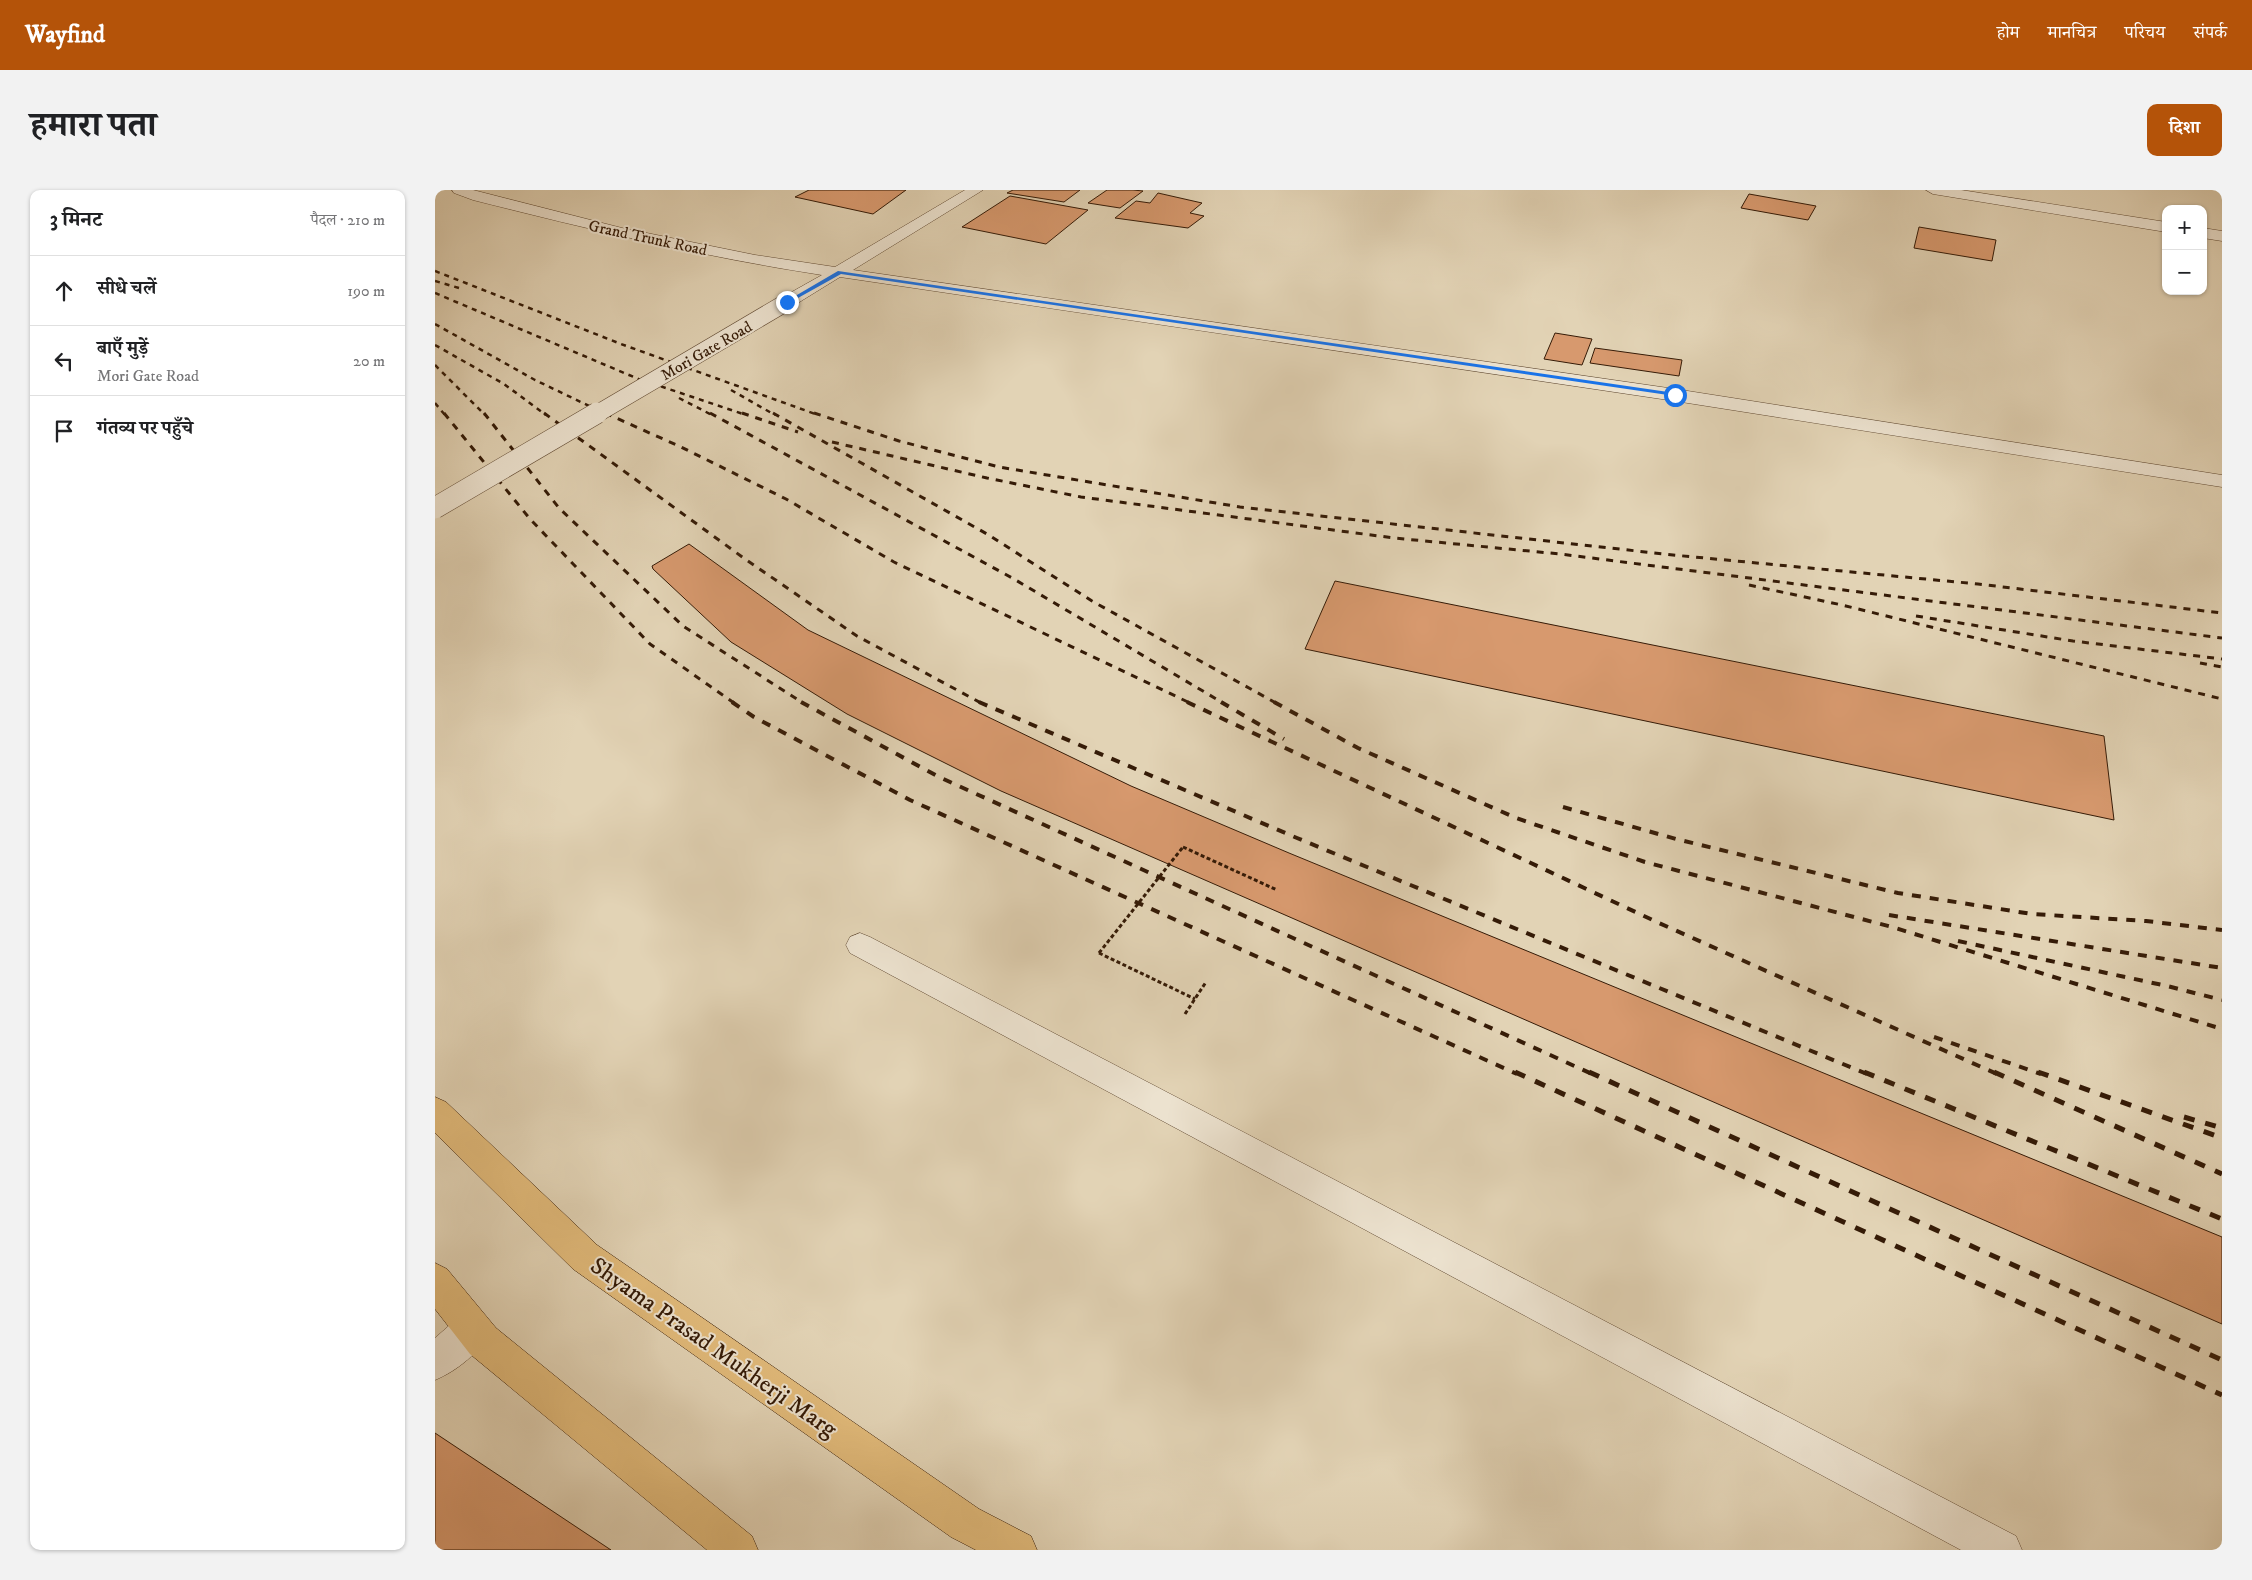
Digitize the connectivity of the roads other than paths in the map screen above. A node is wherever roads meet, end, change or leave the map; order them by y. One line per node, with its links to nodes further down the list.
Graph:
1 (459, 190): 8 (street, Grand Trunk Road)
2 (976, 190): 8 (street, Mori Gate Road)
3 (1933, 190): 4 (street)
4 (1966, 193): 5 (street)
5 (2162, 226)
6 (2207, 234): 7 (street)
7 (2222, 236)
8 (840, 272): 9 (street, Grand Trunk Road); 10 (street, Mori Gate Road, bridge)
9 (2222, 480)
10 (435, 508)
11 (860, 945): 18 (street)
12 (435, 1112): 17 (main road, Shyama Prasad Mukherji Marg)
13 (435, 1281): 14 (main road)
14 (473, 1329): 15 (street); 16 (main road)
15 (435, 1362)
16 (737, 1550)
17 (1017, 1550)
18 (2002, 1550)

